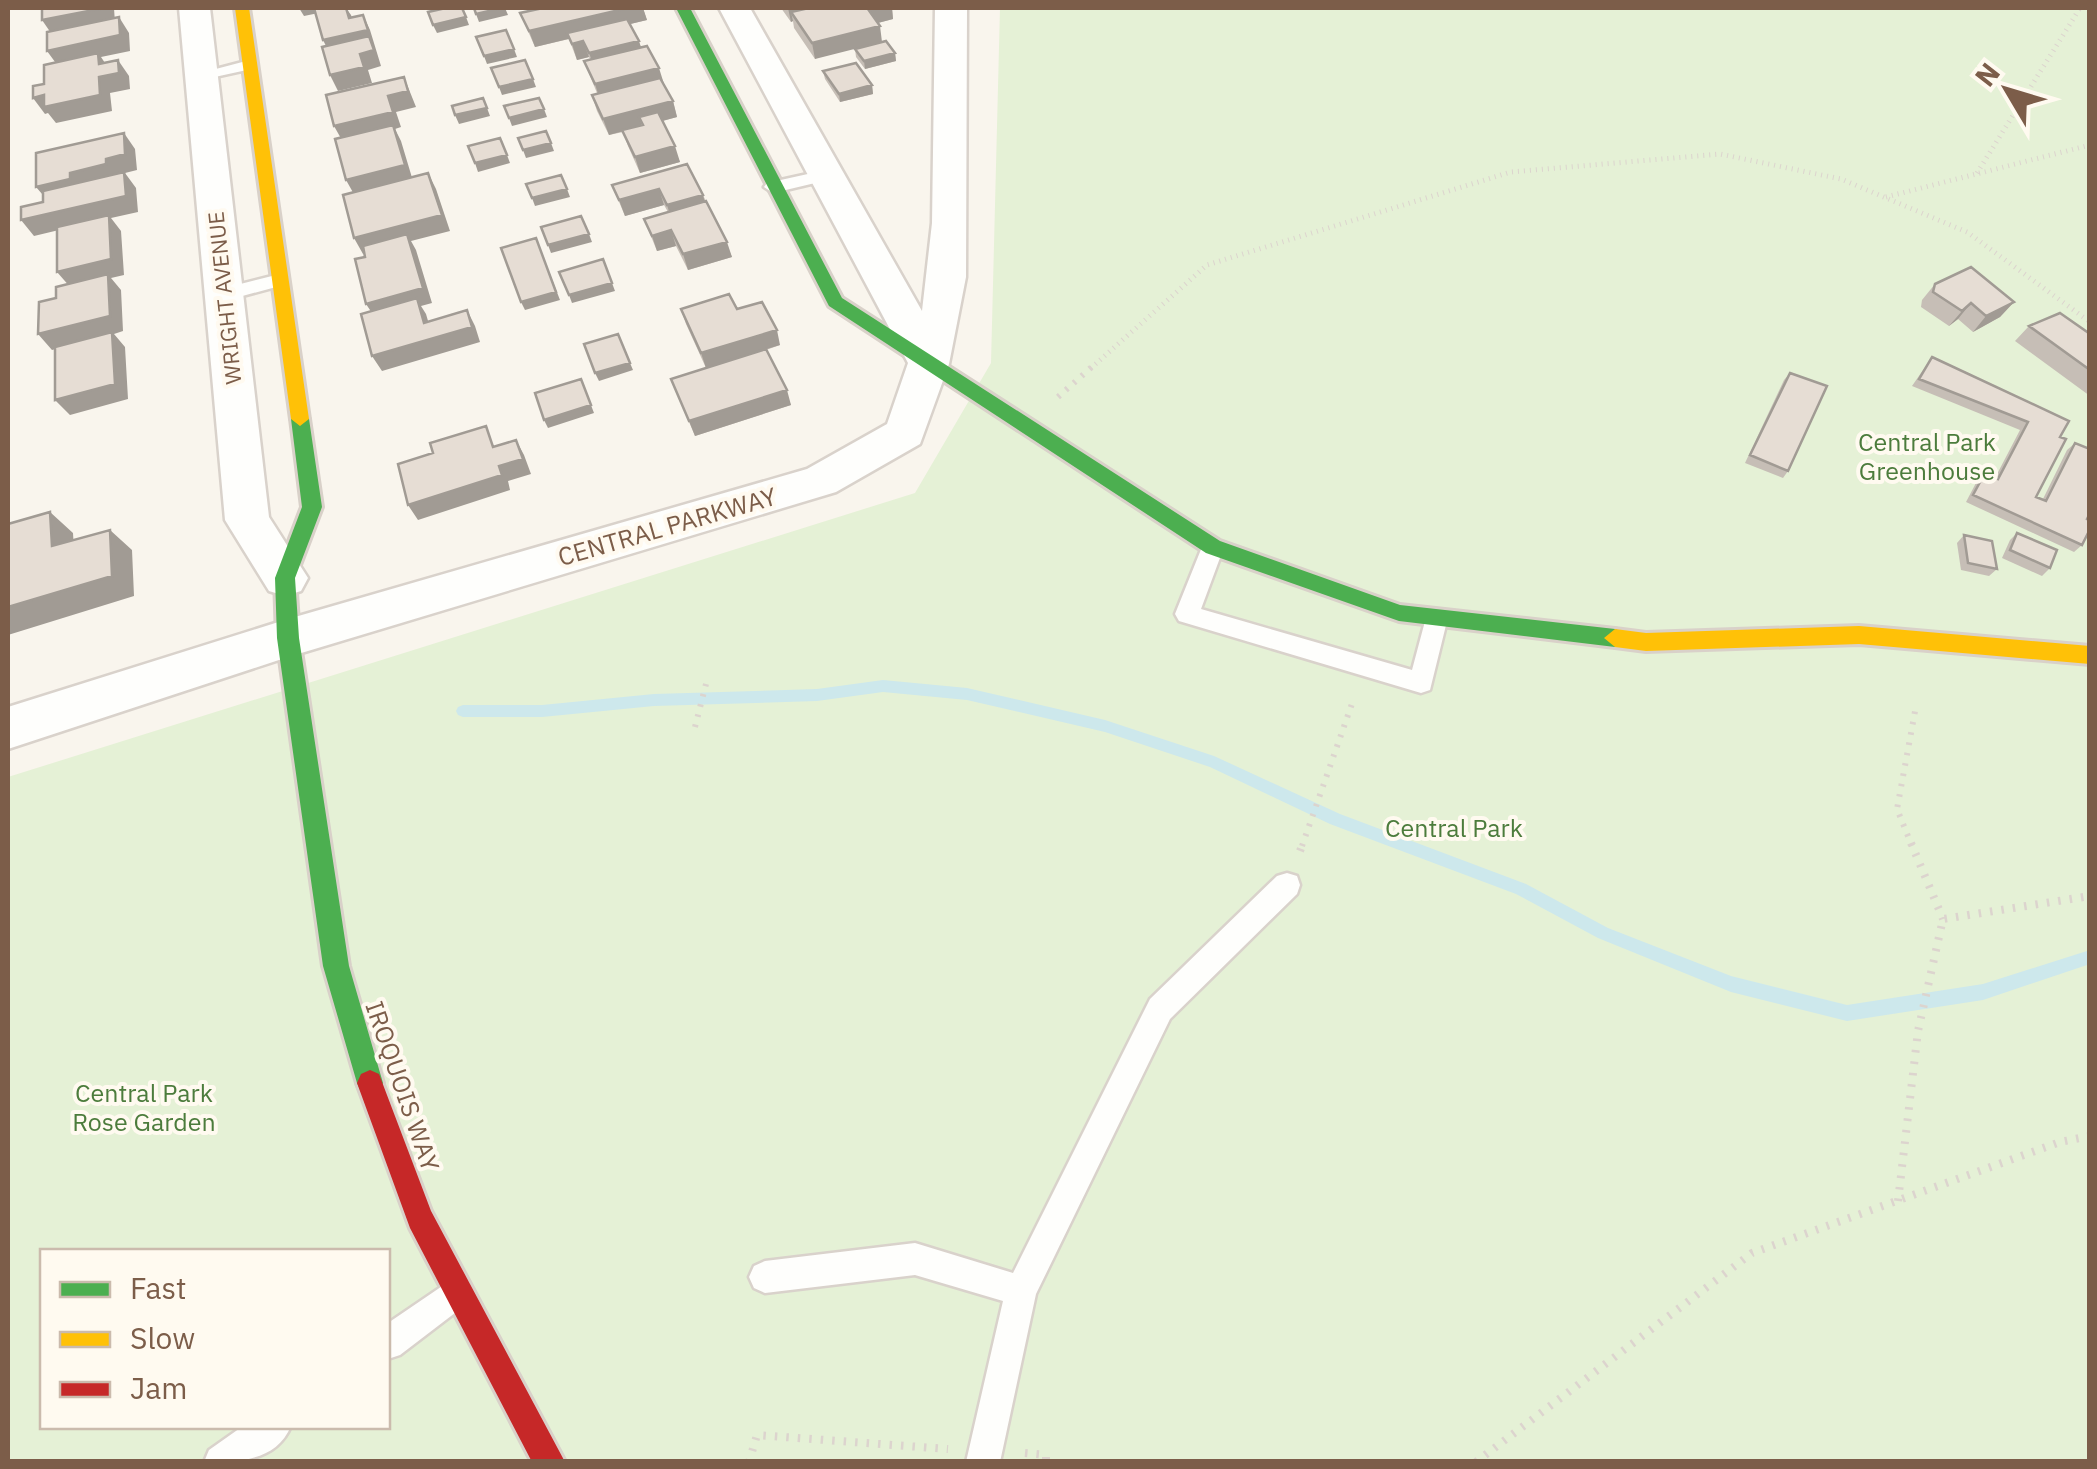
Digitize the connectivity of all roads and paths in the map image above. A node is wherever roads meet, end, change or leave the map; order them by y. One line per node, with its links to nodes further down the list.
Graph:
1 (194, 8): 8 (street, WRIGHT AVENUE)
2 (242, 8): 7 (street)
3 (683, 8): 12 (street)
4 (734, 8): 11 (street)
5 (951, 8): 17 (street, CENTRAL PARKWAY)
6 (2080, 8): 10 (path)
7 (250, 65): 8 (lane); 14 (street)
8 (201, 75): 15 (street, WRIGHT AVENUE)
9 (2090, 144): 10 (path)
10 (1977, 174): 13 (path)
11 (826, 175): 12 (lane); 17 (street)
12 (772, 187): 17 (street)
13 (1885, 197): 16 (path); 18 (path)
14 (280, 280): 15 (lane); 20 (street)
15 (224, 295): 20 (street, WRIGHT AVENUE)
16 (2090, 322)
17 (930, 364): 19 (street); 22 (street, CENTRAL PARKWAY)
18 (1046, 408)
19 (1213, 548): 21 (street); 24 (lane)
20 (285, 578): 22 (street)
21 (1436, 617): 23 (street); 24 (lane)
22 (288, 638): 28 (street, CENTRAL PARKWAY); 37 (street, IROQUOIS WAY)
23 (2090, 654)
24 (1365, 666): 29 (path)
25 (706, 684): 27 (path)
26 (1916, 706): 32 (path)
27 (695, 727)
28 (8, 728)
29 (1306, 835)
30 (1286, 885): 36 (lane)
31 (2090, 896): 32 (path)
32 (1943, 920): 34 (path)
33 (2090, 1136): 34 (path)
34 (1898, 1201): 45 (path)
35 (765, 1277): 36 (lane)
36 (1021, 1291): 40 (lane)
37 (458, 1292): 38 (lane); 42 (street, IROQUOIS WAY)
38 (390, 1342)
39 (270, 1429): 41 (lane)
40 (984, 1456): 43 (path); 44 (path)
41 (221, 1462)
42 (550, 1462)
43 (749, 1462)
44 (1046, 1462)
45 (1476, 1462)

